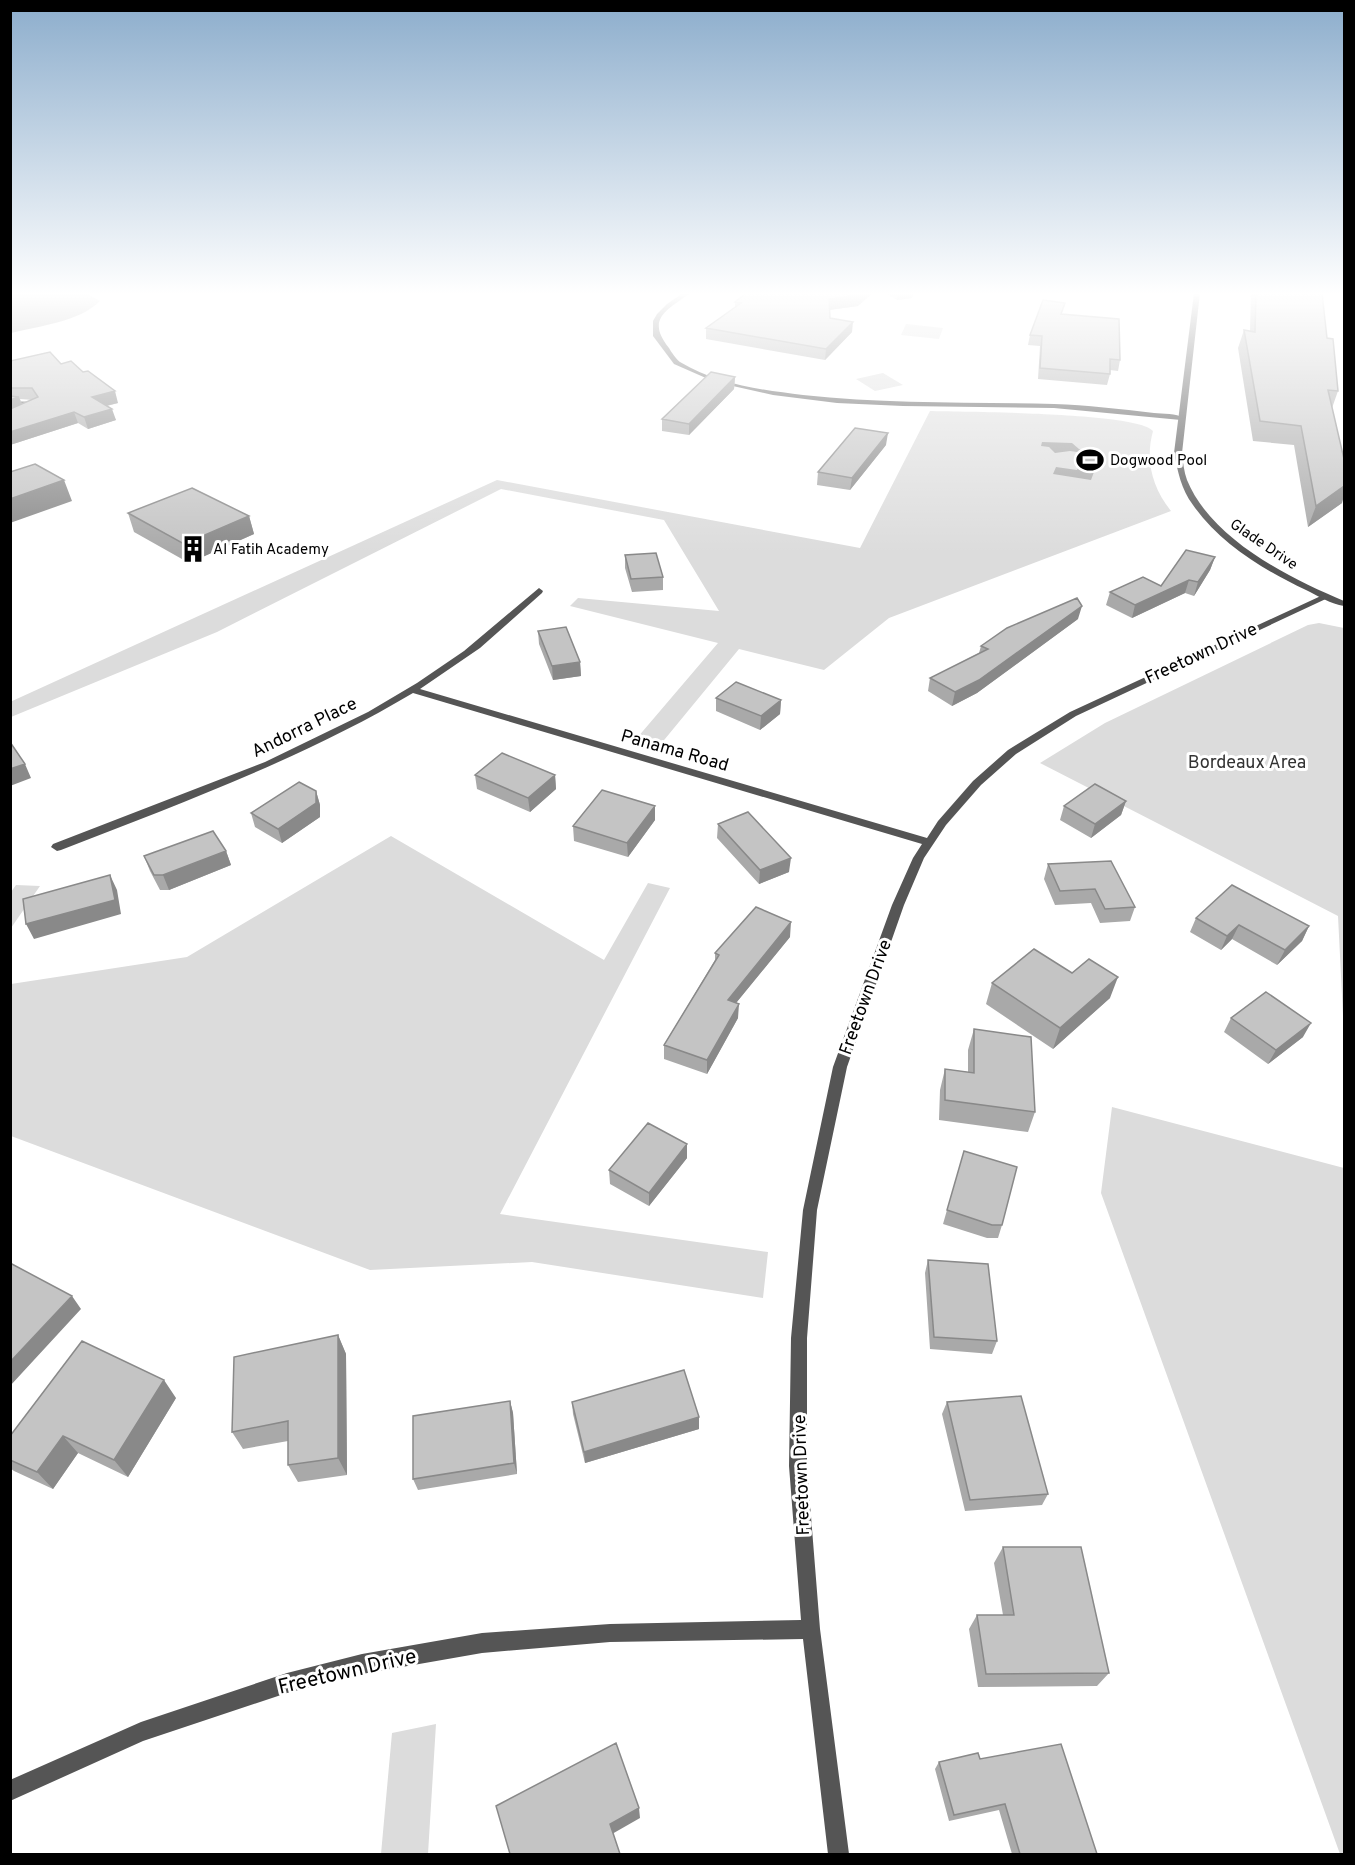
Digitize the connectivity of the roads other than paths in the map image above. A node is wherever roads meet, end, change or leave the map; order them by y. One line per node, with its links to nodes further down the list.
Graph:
1 (722, 380): 4 (street)
2 (1186, 380): 4 (street, Glade Drive)
3 (10, 403): 5 (street)
4 (1181, 418): 7 (street, Glade Drive)
5 (10, 419)
6 (539, 591): 10 (street, Andorra Place)
7 (1326, 597): 8 (street, Glade Drive); 9 (street, Glade Drive); 11 (street, Freetown Drive)
8 (1344, 604)
9 (1344, 610)
10 (412, 690): 11 (street, Panama Road); 12 (street, Andorra Place)
11 (928, 842): 13 (street, Freetown Drive)
12 (57, 847)
13 (811, 1629): 14 (street, Freetown Drive); 15 (street, Freetown Drive)
14 (10, 1791)
15 (839, 1854)

